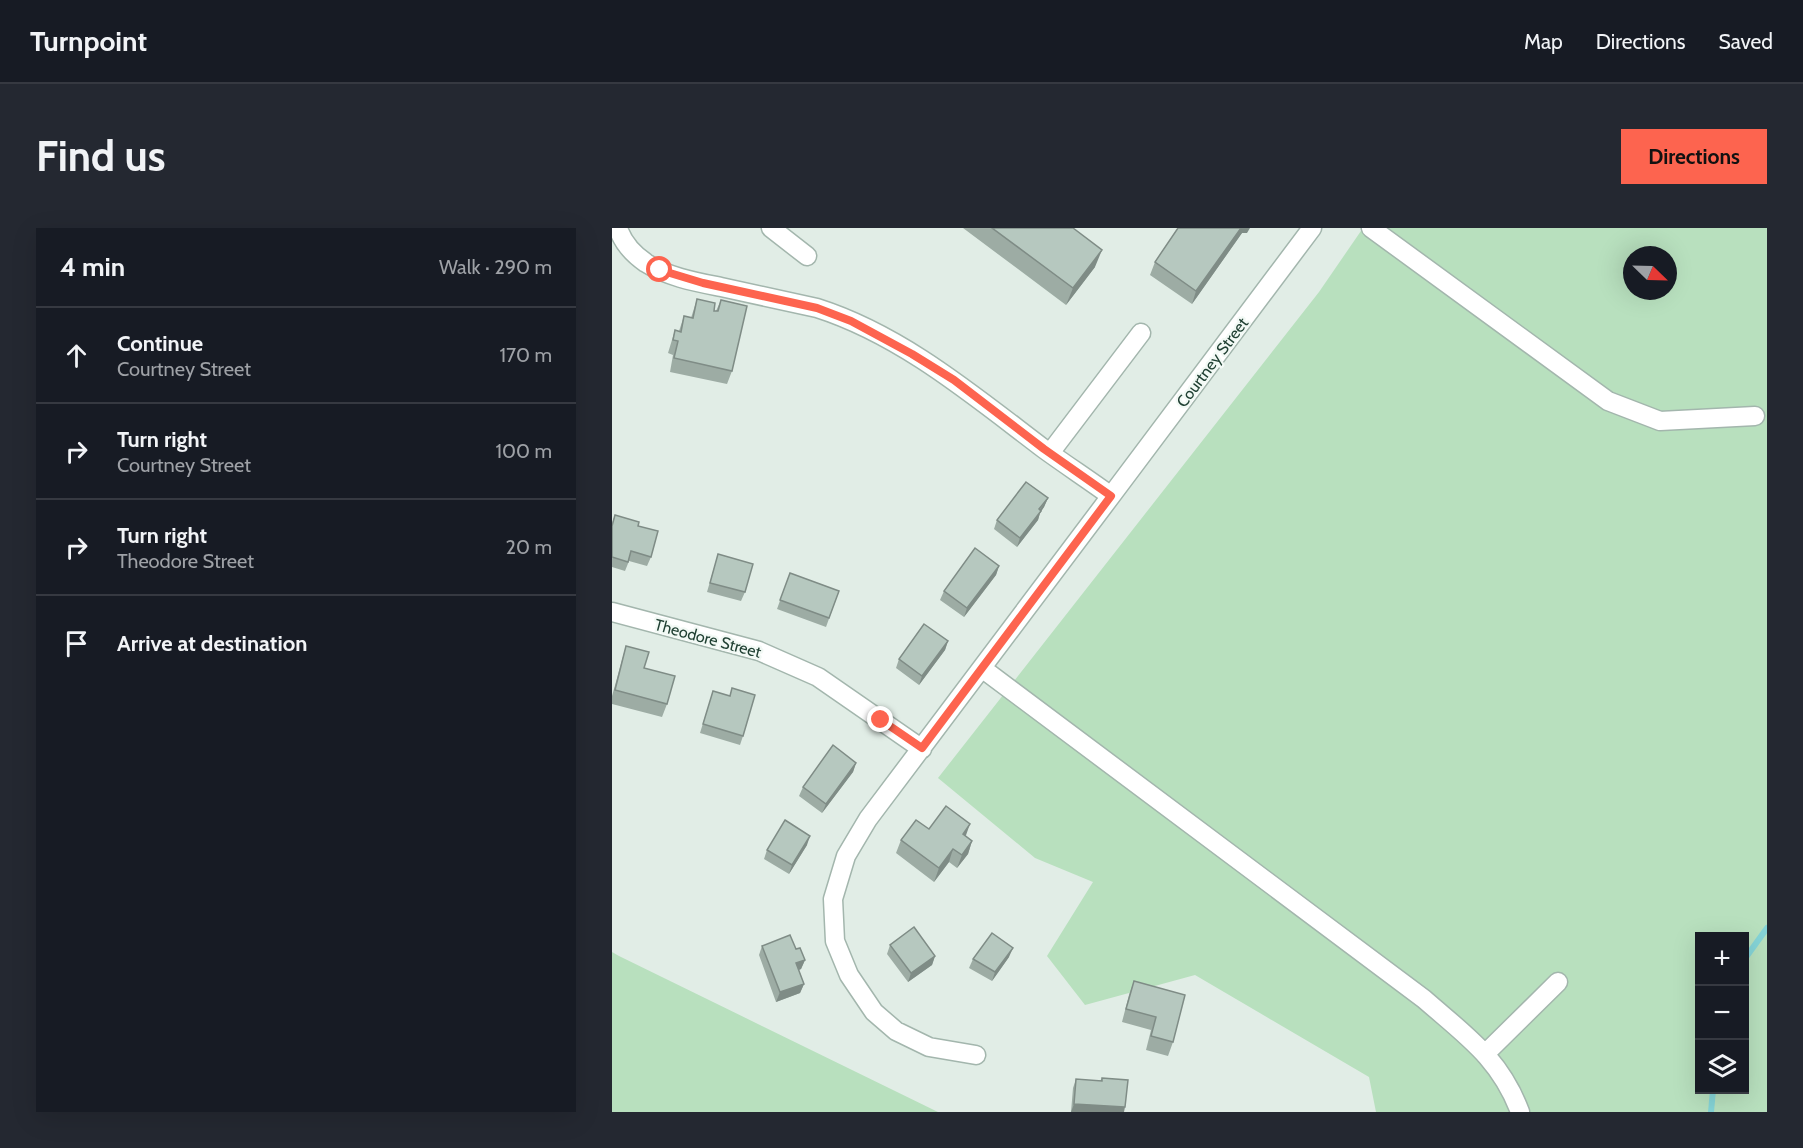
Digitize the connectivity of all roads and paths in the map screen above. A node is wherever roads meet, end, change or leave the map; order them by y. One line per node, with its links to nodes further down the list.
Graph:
1 (618, 228): 8 (street)
2 (771, 228): 5 (street)
3 (1312, 228): 9 (street, Courtney Street)
4 (1371, 228): 7 (street)
5 (807, 256)
6 (1141, 333): 8 (street)
7 (1755, 416)
8 (1050, 453): 9 (street)
9 (1111, 496): 11 (street, Courtney Street)
10 (612, 612): 12 (street, Theodore Street)
11 (983, 669): 12 (street, Courtney Street); 14 (street)
12 (922, 748): 15 (street, Courtney Street)
13 (1558, 982): 14 (street)
14 (1486, 1053): 16 (street)
15 (976, 1055)
16 (1520, 1112)

